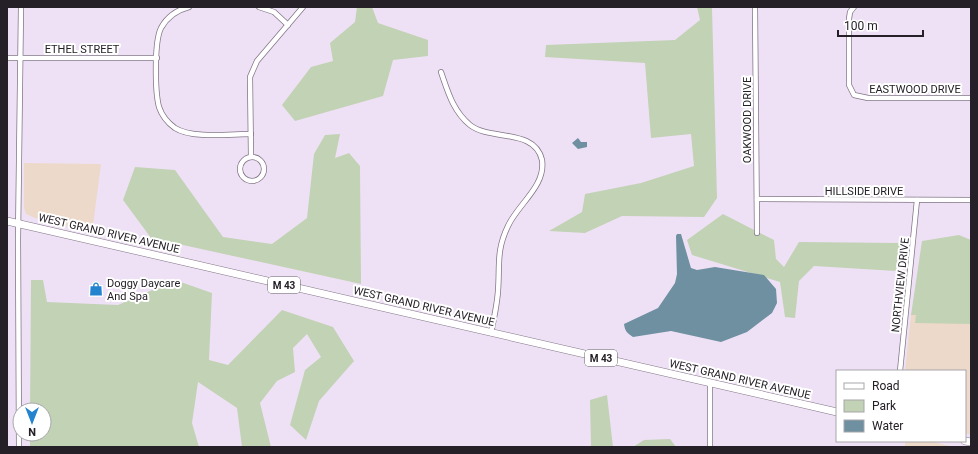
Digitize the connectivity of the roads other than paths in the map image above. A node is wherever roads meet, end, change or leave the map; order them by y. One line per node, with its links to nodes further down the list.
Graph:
1 (21, 7): 9 (street)
2 (189, 7): 10 (street)
3 (259, 7): 7 (street)
4 (303, 7): 7 (street)
5 (755, 7): 15 (street, OAKWOOD DRIVE)
6 (854, 7): 12 (street, EASTWOOD DRIVE)
7 (288, 25): 13 (street)
8 (7, 58): 9 (street, ETHEL STREET)
9 (21, 58): 10 (street, ETHEL STREET); 19 (street)
10 (157, 58): 13 (street)
11 (441, 72): 21 (street)
12 (971, 98)
13 (251, 134): 14 (street)
14 (251, 157): 14 (street)
15 (758, 200): 16 (street, HILLSIDE DRIVE); 20 (street, OAKWOOD DRIVE)
16 (917, 200): 17 (street, HILLSIDE DRIVE); 22 (street, NORTHVIEW DRIVE)
17 (971, 200)
18 (7, 221): 19 (main road, WEST GRAND RIVER AVENUE / M 43)
19 (18, 224): 21 (main road, WEST GRAND RIVER AVENUE / M 43); 25 (street)
20 (757, 233)
21 (492, 333): 23 (main road, WEST GRAND RIVER AVENUE / M 43)
22 (900, 370)
23 (710, 384): 24 (main road, WEST GRAND RIVER AVENUE / M 43); 26 (street)
24 (836, 412)
25 (19, 447)
26 (710, 447)

